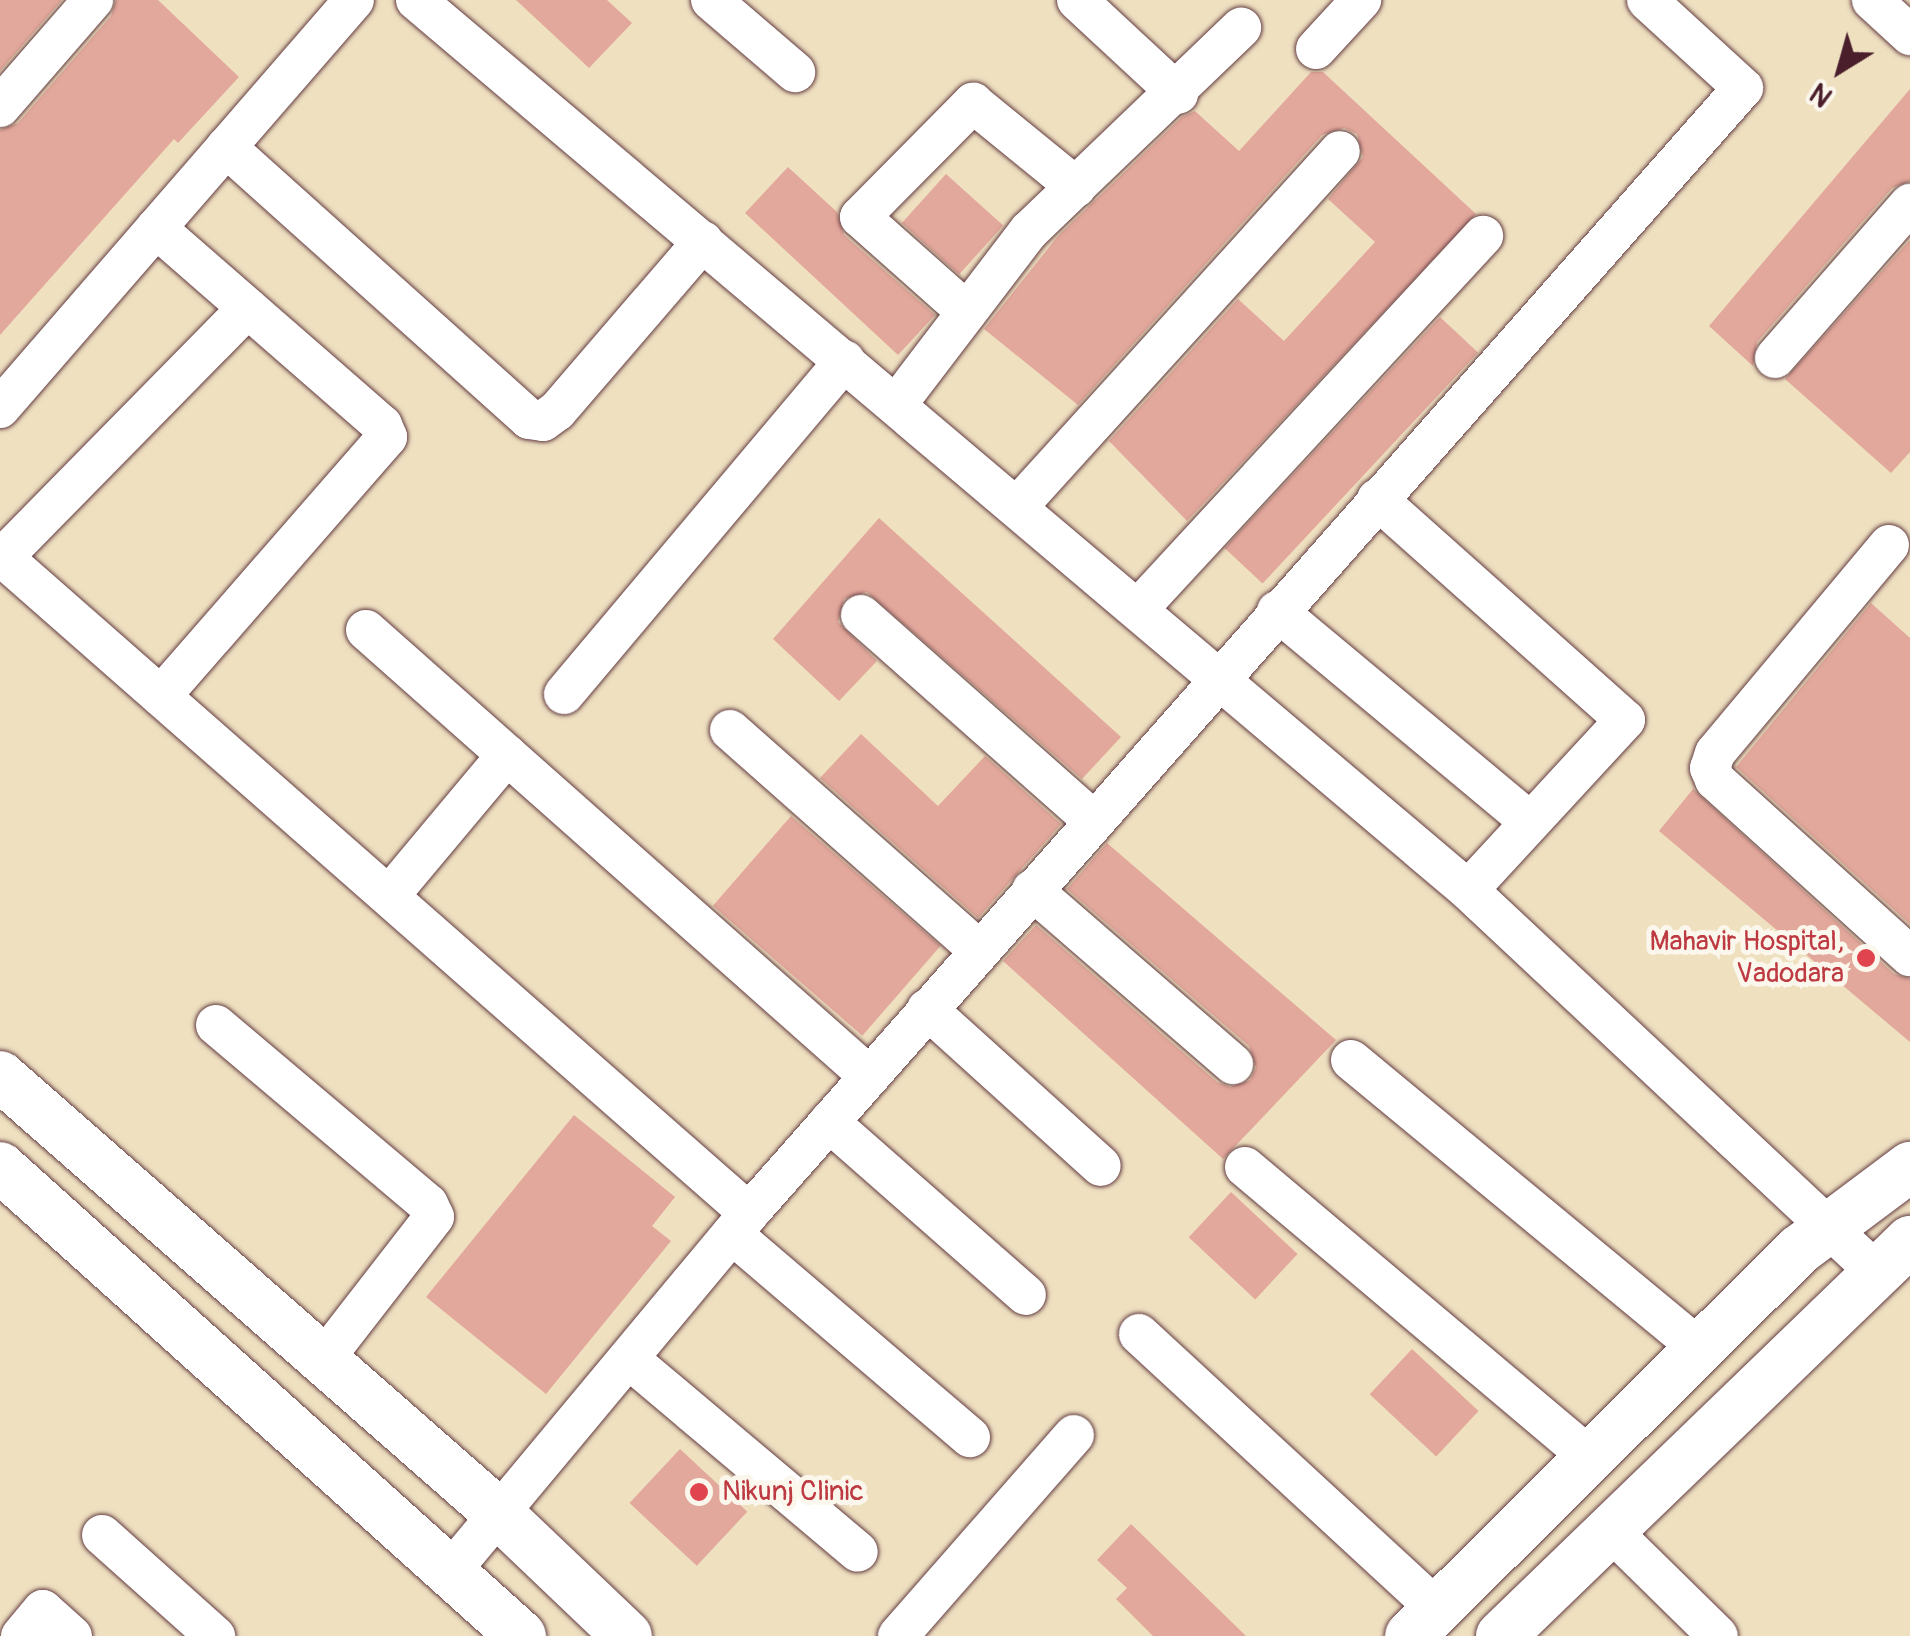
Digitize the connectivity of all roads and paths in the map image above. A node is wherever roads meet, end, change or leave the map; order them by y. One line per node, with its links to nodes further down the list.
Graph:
1 (93, 0): 14 (street)
2 (354, 0): 15 (street)
3 (416, 0): 21 (street)
4 (711, 0): 12 (street)
5 (1077, 0): 13 (street)
6 (1361, 0): 11 (street)
7 (1647, 0): 28 (street)
8 (1872, 0): 10 (street)
9 (1241, 28): 13 (street)
10 (1910, 35)
11 (1316, 49)
12 (796, 72)
13 (1178, 94): 17 (street)
14 (0, 108)
15 (226, 148): 19 (street); 21 (street)
16 (1340, 151): 29 (street)
17 (1076, 187): 23 (street); 23 (street)
18 (1910, 204): 24 (street)
19 (156, 228): 22 (street); 27 (street)
20 (1483, 236): 32 (street)
21 (703, 241): 25 (street)
22 (248, 308): 31 (street); 38 (street)
23 (967, 312): 26 (street)
24 (1775, 358)
25 (845, 360): 26 (street); 37 (street)
26 (896, 404): 29 (street)
27 (0, 408)
28 (1377, 499): 33 (street); 42 (street)
29 (1018, 506): 32 (street)
30 (1889, 545): 47 (street)
31 (1, 556): 38 (street)
32 (1139, 608): 36 (street)
33 (1277, 611): 36 (street); 42 (street)
34 (861, 615): 41 (street)
35 (366, 630): 40 (street)
36 (1219, 676): 41 (street); 44 (street)
37 (564, 694)
38 (161, 696): 45 (street)
39 (730, 730): 46 (street)
40 (507, 754): 45 (street); 53 (street)
41 (1093, 820): 43 (street)
42 (1530, 822): 44 (street)
43 (1032, 890): 46 (street); 51 (street)
44 (1468, 890): 60 (street)
45 (388, 896): 59 (street)
46 (980, 950): 48 (street)
47 (1910, 956)
48 (927, 1009): 53 (street); 55 (street)
49 (216, 1024): 66 (street)
50 (1351, 1060): 64 (street)
51 (1234, 1064)
52 (0, 1076): 66 (street)
53 (870, 1076): 54 (street)
54 (829, 1122): 59 (street); 62 (street)
55 (1101, 1166)
56 (0, 1167): 74 (street)
57 (1244, 1167): 69 (street)
58 (1910, 1168): 60 (street)
59 (740, 1223): 65 (street); 68 (street)
60 (1826, 1228): 61 (street); 64 (street)
61 (1892, 1256): 71 (street)
62 (1026, 1295)
63 (1138, 1334): 75 (street)
64 (1699, 1348): 69 (street)
65 (630, 1359): 70 (street); 73 (street)
66 (323, 1360): 70 (street)
67 (1074, 1435): 81 (street)
68 (970, 1437)
69 (1588, 1458): 75 (street)
70 (498, 1513): 74 (street); 80 (street)
71 (1610, 1530): 82 (street); 83 (street)
72 (102, 1535): 78 (street)
73 (858, 1552)
74 (450, 1572): 79 (street)
75 (1423, 1622)
76 (21, 1636): 77 (street)
77 (72, 1636)
78 (215, 1636)
79 (521, 1636)
80 (627, 1636)
81 (898, 1636)
82 (1502, 1636)
83 (1718, 1636)

